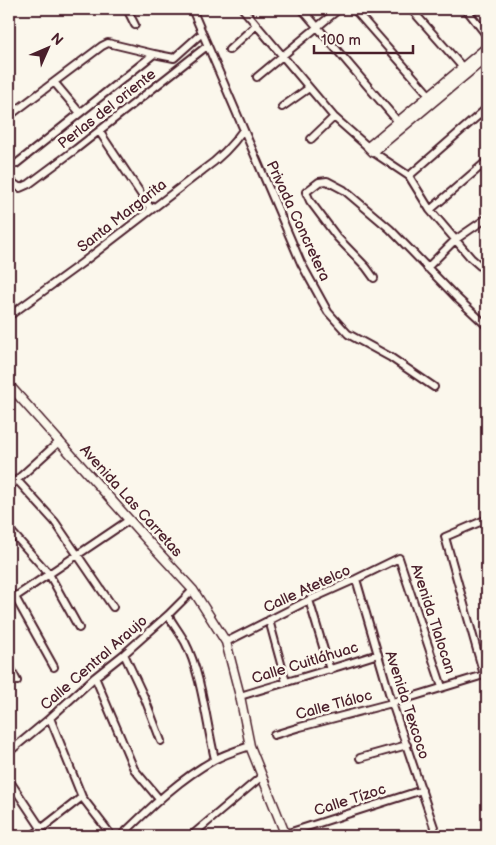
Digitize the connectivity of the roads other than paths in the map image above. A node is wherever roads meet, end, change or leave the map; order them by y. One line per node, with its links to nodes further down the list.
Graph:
1 (128, 9): 9 (street)
2 (192, 9): 12 (street, Privada Concretera)
3 (243, 9): 10 (street)
4 (302, 9): 11 (street)
5 (340, 9): 11 (street)
6 (354, 9): 24 (street)
7 (411, 9): 20 (street)
8 (468, 9): 13 (street)
9 (135, 25)
10 (256, 25): 16 (street); 18 (street)
11 (318, 27): 18 (street); 30 (street)
12 (202, 33): 14 (street, Privada Concretera); 17 (street, Perlas del oriente)
13 (487, 36)
14 (207, 46): 31 (street, Privada Concretera); 32 (street, Perlas del oriente)
15 (487, 46): 20 (street)
16 (229, 50)
17 (154, 54): 22 (street); 27 (street, Perlas del oriente)
18 (283, 55): 21 (street); 23 (street)
19 (487, 57): 20 (street)
20 (465, 71): 24 (street)
21 (257, 77)
22 (54, 82): 27 (street); 28 (street)
23 (309, 88): 25 (street); 29 (street)
24 (433, 98): 30 (street)
25 (282, 107)
26 (487, 108): 37 (street)
27 (80, 113): 36 (street, Perlas del oriente)
28 (9, 116)
29 (334, 116): 33 (street); 34 (street)
30 (401, 124): 34 (street)
31 (243, 130): 39 (street, Santa Margarita); 49 (street, Privada Concretera)
32 (99, 131): 38 (street, Perlas del oriente); 39 (street)
33 (311, 139)
34 (371, 150): 37 (street)
35 (487, 161): 40 (street)
36 (16, 164)
37 (409, 176): 40 (street)
38 (9, 180)
39 (151, 209): 46 (street, Santa Margarita)
40 (430, 210): 42 (street)
41 (487, 218): 42 (street)
42 (455, 240): 43 (street); 44 (street)
43 (427, 268): 45 (street); 47 (street)
44 (487, 271)
45 (374, 278)
46 (9, 316)
47 (487, 326)
48 (9, 385): 50 (street, Avenida Las Carretas)
49 (434, 387)
50 (60, 442): 51 (street); 54 (street, Avenida Las Carretas)
51 (17, 480): 52 (street); 56 (street)
52 (9, 487)
53 (487, 519): 74 (street)
54 (129, 520): 56 (street); 60 (street, Avenida Las Carretas)
55 (9, 529): 58 (street)
56 (78, 554): 58 (street); 64 (street)
57 (399, 558): 59 (street, Calle Atetelco); 78 (street, Avenida Tlalocan)
58 (49, 574): 62 (street); 67 (street)
59 (356, 580): 63 (street, Calle Atetelco); 70 (street, Avenida Texcoco)
60 (193, 590): 65 (street, Calle Central Araujo); 68 (street, Avenida Las Carretas)
61 (9, 592): 62 (street)
62 (12, 598): 72 (street)
63 (309, 600): 66 (street, Calle Atetelco); 73 (street)
64 (113, 607)
65 (168, 615): 69 (street, Calle Central Araujo); 88 (street)
66 (269, 620): 68 (street, Calle Atetelco); 77 (street)
67 (79, 628)
68 (226, 642): 79 (street, Avenida Las Carretas)
69 (124, 654): 75 (street, Calle Central Araujo); 83 (street)
70 (378, 654): 73 (street, Calle Cuitláhuac); 80 (street, Avenida Texcoco)
71 (9, 665): 76 (street)
72 (54, 667)
73 (330, 670): 77 (street, Calle Cuitláhuac)
74 (486, 675): 78 (street, Calle Tláloc)
75 (95, 677): 81 (street, Calle Central Araujo); 93 (street)
76 (17, 681)
77 (286, 682): 79 (street, Calle Cuitláhuac)
78 (442, 687): 80 (street, Calle Tláloc)
79 (240, 696): 85 (street, Avenida Las Carretas)
80 (392, 703): 82 (street, Calle Tláloc); 84 (street, Avenida Texcoco)
81 (50, 718): 86 (street, Calle Central Araujo); 92 (street)
82 (274, 735)
83 (162, 741)
84 (407, 745): 87 (street); 91 (street, Avenida Texcoco)
85 (250, 746): 88 (street); 89 (street, Avenida Las Carretas)
86 (9, 752)
87 (360, 758)
88 (215, 759): 93 (street)
89 (262, 776): 95 (street, Avenida Las Carretas); 99 (street)
90 (9, 780): 94 (street)
91 (422, 790): 95 (street, Calle Tízoc); 100 (street, Avenida Texcoco)
92 (82, 797): 94 (street); 97 (street)
93 (159, 799): 98 (street)
94 (41, 828): 96 (street)
95 (285, 835)
96 (32, 836)
97 (112, 836)
98 (121, 836)
99 (191, 836)
100 (437, 836)

